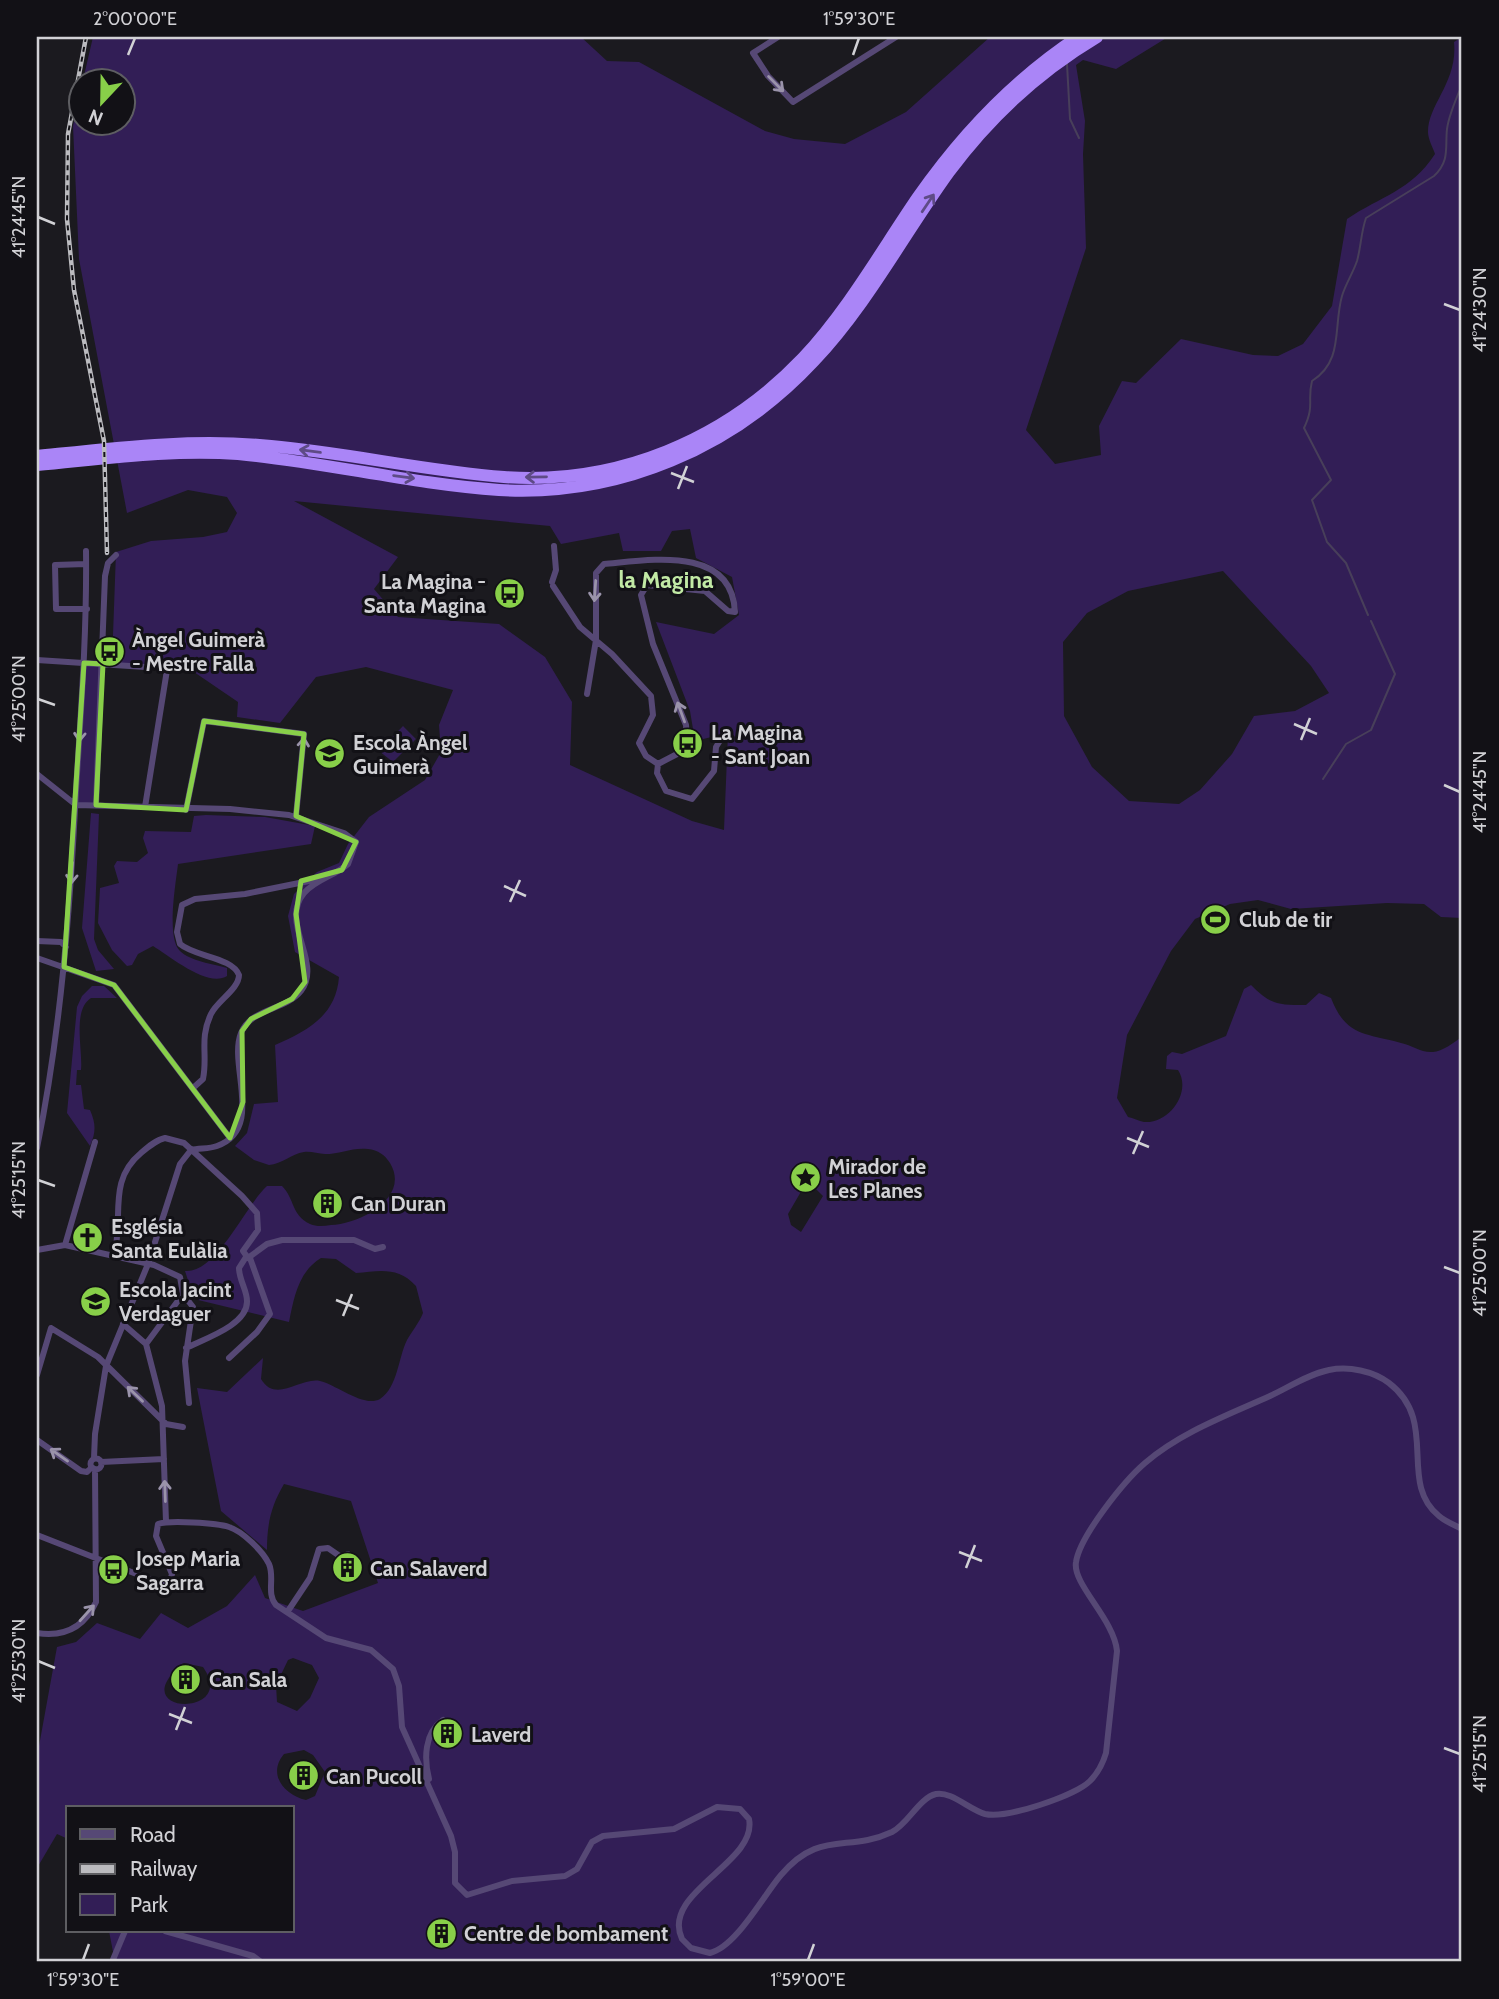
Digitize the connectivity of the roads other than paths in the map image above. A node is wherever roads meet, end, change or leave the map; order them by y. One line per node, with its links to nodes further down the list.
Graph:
1 (778, 37): 2 (street, one-way to 2)
2 (896, 37)
3 (1089, 38): 4 (highway)
4 (122, 452): 5 (highway); 6 (highway)
5 (37, 456)
6 (37, 465)
7 (554, 546): 12 (street)
8 (86, 551): 10 (street)
9 (116, 555): 15 (street)
10 (86, 564): 11 (street); 11 (street)
11 (87, 609): 14 (street)
12 (596, 640): 18 (street); 20 (street); 20 (street, one-way to 12)
13 (37, 660): 14 (street)
14 (84, 663): 15 (street); 22 (street, one-way to 22)
15 (103, 664): 16 (street); 23 (street)
16 (145, 667)
17 (167, 670): 24 (street)
18 (587, 694)
19 (721, 739): 20 (street)
20 (658, 764)
21 (37, 774): 22 (street)
22 (76, 805): 23 (street); 31 (street, one-way to 31)
23 (96, 805): 24 (street)
24 (145, 807): 25 (street)
25 (186, 810): 26 (street); 26 (street, one-way to 25)
26 (296, 816): 27 (street)
27 (324, 878): 28 (street); 29 (street)
28 (286, 886): 29 (street); 33 (street)
29 (301, 897): 36 (street)
30 (37, 941): 31 (street)
31 (66, 947): 35 (street)
32 (37, 958): 33 (street)
33 (193, 1088): 36 (street)
34 (37, 1101): 35 (street)
35 (44, 1105): 38 (street)
36 (230, 1138): 39 (street)
37 (95, 1142): 40 (street)
38 (37, 1148)
39 (191, 1150): 43 (street); 44 (street); 45 (street)
40 (65, 1245): 42 (street); 43 (street)
41 (383, 1247): 44 (street)
42 (37, 1250)
43 (114, 1256): 45 (street)
44 (248, 1257): 49 (street); 50 (street)
45 (148, 1264): 46 (street); 47 (street)
46 (183, 1294): 48 (street); 49 (street)
47 (123, 1324): 48 (street); 51 (street)
48 (146, 1344): 54 (street)
49 (186, 1348): 53 (street)
50 (229, 1359)
51 (106, 1366): 52 (street); 54 (street, one-way to 51); 58 (street)
52 (37, 1375)
53 (189, 1403)
54 (164, 1422): 55 (street); 57 (street)
55 (183, 1427)
56 (37, 1440): 59 (street, one-way to 56)
57 (164, 1459): 58 (street); 60 (street, one-way to 57)
58 (98, 1460): 59 (street)
59 (93, 1468): 64 (street)
60 (166, 1522): 64 (street); 65 (street)
61 (1462, 1529): 68 (street)
62 (37, 1535): 64 (street)
63 (348, 1554): 65 (street)
64 (95, 1557): 66 (street, one-way to 64)
65 (288, 1611): 68 (street)
66 (37, 1633)
67 (443, 1720): 68 (street)
68 (432, 1792)
69 (125, 1932): 71 (street)
70 (169, 1932): 72 (street)
71 (112, 1962)
72 (261, 1962)

